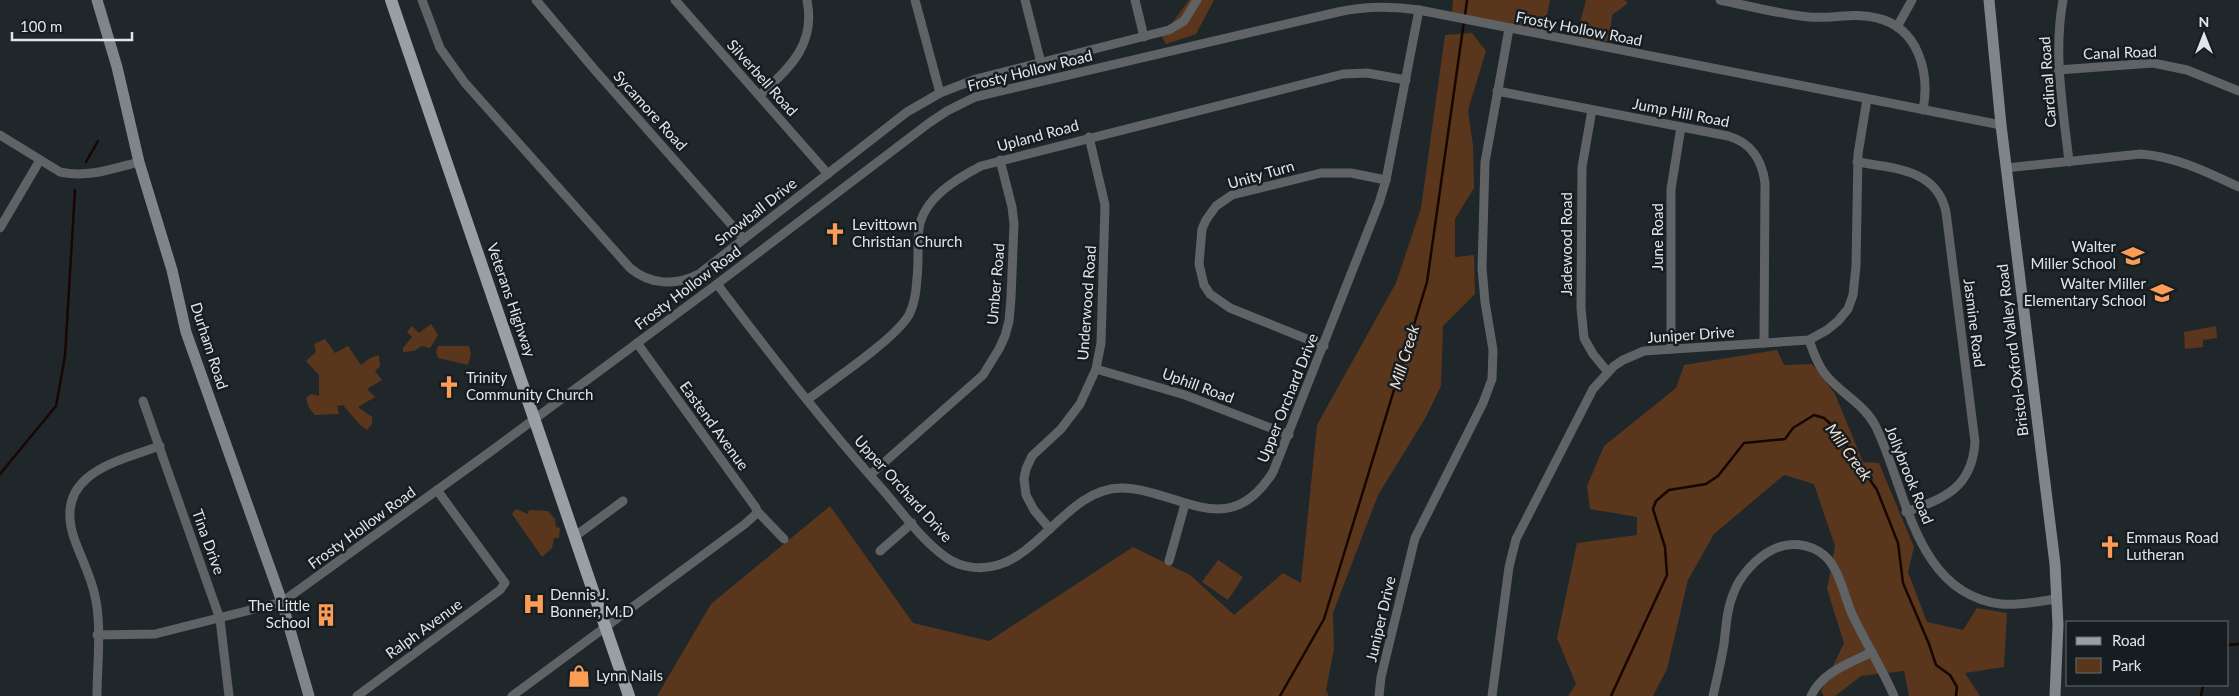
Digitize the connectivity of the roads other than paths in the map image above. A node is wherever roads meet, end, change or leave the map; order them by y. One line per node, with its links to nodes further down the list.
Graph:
1 (97, 0): 35 (main road, Durham Road)
2 (391, 0): 54 (main road, Veterans Highway)
3 (422, 0): 43 (street, Snowball Drive)
4 (536, 0): 43 (street, Sycamore Road)
5 (676, 0): 25 (street, Silverbell Road)
6 (807, 0): 25 (street)
7 (915, 0): 24 (street)
8 (1025, 0): 19 (street)
9 (1135, 0): 18 (street)
10 (1197, 0): 18 (street, Snowball Drive)
11 (1720, 0): 16 (street)
12 (1912, 0): 16 (street)
13 (1989, 0): 29 (main road, Bristol-Oxford Valley Road)
14 (2063, 0): 20 (street, Cardinal Road)
15 (1419, 10): 17 (street, Frosty Hollow Road); 21 (street, Upper Orchard Drive); 44 (street, Frosty Hollow Road)
16 (1897, 27): 28 (street)
17 (1509, 29): 22 (street, Juniper Drive); 26 (street, Frosty Hollow Road)
18 (1144, 38): 19 (street, Snowball Drive)
19 (1041, 63): 24 (street, Snowball Drive)
20 (2058, 70): 23 (street, Canal Road); 37 (street, Cardinal Road)
21 (1406, 80): 32 (street, Upland Road); 40 (street, Upper Orchard Drive)
22 (1497, 90): 27 (street, Jump Hill Road); 81 (street, Juniper Drive)
23 (2239, 91)
24 (940, 93): 39 (street, Snowball Drive)
25 (760, 96): 39 (street, Silverbell Road)
26 (1867, 99): 28 (street, Frosty Hollow Road); 36 (street, Juniper Drive)
27 (1592, 110): 30 (street, Jump Hill Road); 51 (street, Jadewood Road)
28 (1923, 110): 29 (street, Frosty Hollow Road)
29 (2001, 125): 38 (main road, Bristol-Oxford Valley Road)
30 (1681, 127): 47 (street, Jump Hill Road); 49 (street, June Road)
31 (0, 135): 33 (street)
32 (1089, 137): 34 (street, Upland Road); 50 (street, Underwood Road)
33 (40, 160): 35 (street); 42 (street)
34 (1000, 160): 52 (street, Upland Road); 57 (street, Umber Road)
35 (139, 162): 70 (main road, Durham Road)
36 (1857, 162): 45 (street, Juniper Drive); 62 (street, Jasmine Road)
37 (2069, 162): 38 (street); 41 (street)
38 (2006, 168): 69 (main road, Bristol-Oxford Valley Road)
39 (828, 174): 43 (street, Snowball Drive)
40 (1386, 180): 48 (street, Upper Orchard Drive); 48 (street, Unity Turn)
41 (2239, 187)
42 (0, 228)
43 (744, 239)
44 (717, 284): 46 (street, Frosty Hollow Road); 52 (street, Upper Orchard Drive)
45 (1808, 340): 47 (street, Juniper Drive); 62 (street, Jollybrook Road)
46 (637, 343): 54 (street, Frosty Hollow Road); 61 (street, Eastend Avenue)
47 (1764, 343): 49 (street, Juniper Drive)
48 (1324, 346): 55 (street, Upper Orchard Drive)
49 (1671, 349): 51 (street, Juniper Drive)
50 (1096, 369): 55 (street, Uphill Road); 64 (street, Underwood Road)
51 (1607, 371): 82 (street, Juniper Drive)
52 (807, 400): 57 (street, Upper Orchard Drive)
53 (143, 401): 56 (street, Tina Drive)
54 (534, 418): 58 (street, Frosty Hollow Road); 65 (main road, Veterans Highway)
55 (1289, 436): 60 (street, Upper Orchard Drive)
56 (160, 446): 71 (street, Tina Drive); 73 (street)
57 (870, 475): 63 (street, Upper Orchard Drive)
58 (438, 490): 70 (street, Frosty Hollow Road); 78 (street, Ralph Avenue)
59 (623, 501): 65 (street)
60 (1185, 504): 64 (street, Upper Orchard Drive); 68 (street)
61 (757, 511): 66 (street, Eastend Avenue); 72 (street)
62 (1906, 512): 69 (street, Jollybrook Road)
63 (912, 523): 64 (street, Upper Orchard Drive); 67 (street)
64 (1050, 529)
65 (574, 537): 72 (main road, Veterans Highway)
66 (784, 539)
67 (880, 551)
68 (1169, 561)
69 (2057, 599): 86 (main road, Bristol-Oxford Valley Road)
70 (282, 602): 71 (street, Frosty Hollow Road); 77 (main road, Durham Road)
71 (220, 619): 73 (street, Frosty Hollow Road); 76 (street, Tina Drive)
72 (605, 628): 79 (street); 80 (main road, Veterans Highway)
73 (97, 635): 75 (street)
74 (1872, 652): 83 (street); 84 (street); 85 (street)
75 (98, 696)
76 (230, 696)
77 (309, 696)
78 (357, 696)
79 (512, 696)
80 (629, 696)
81 (1379, 696)
82 (1492, 696)
83 (1713, 696)
84 (1811, 696)
85 (1894, 696)
86 (2054, 696)

